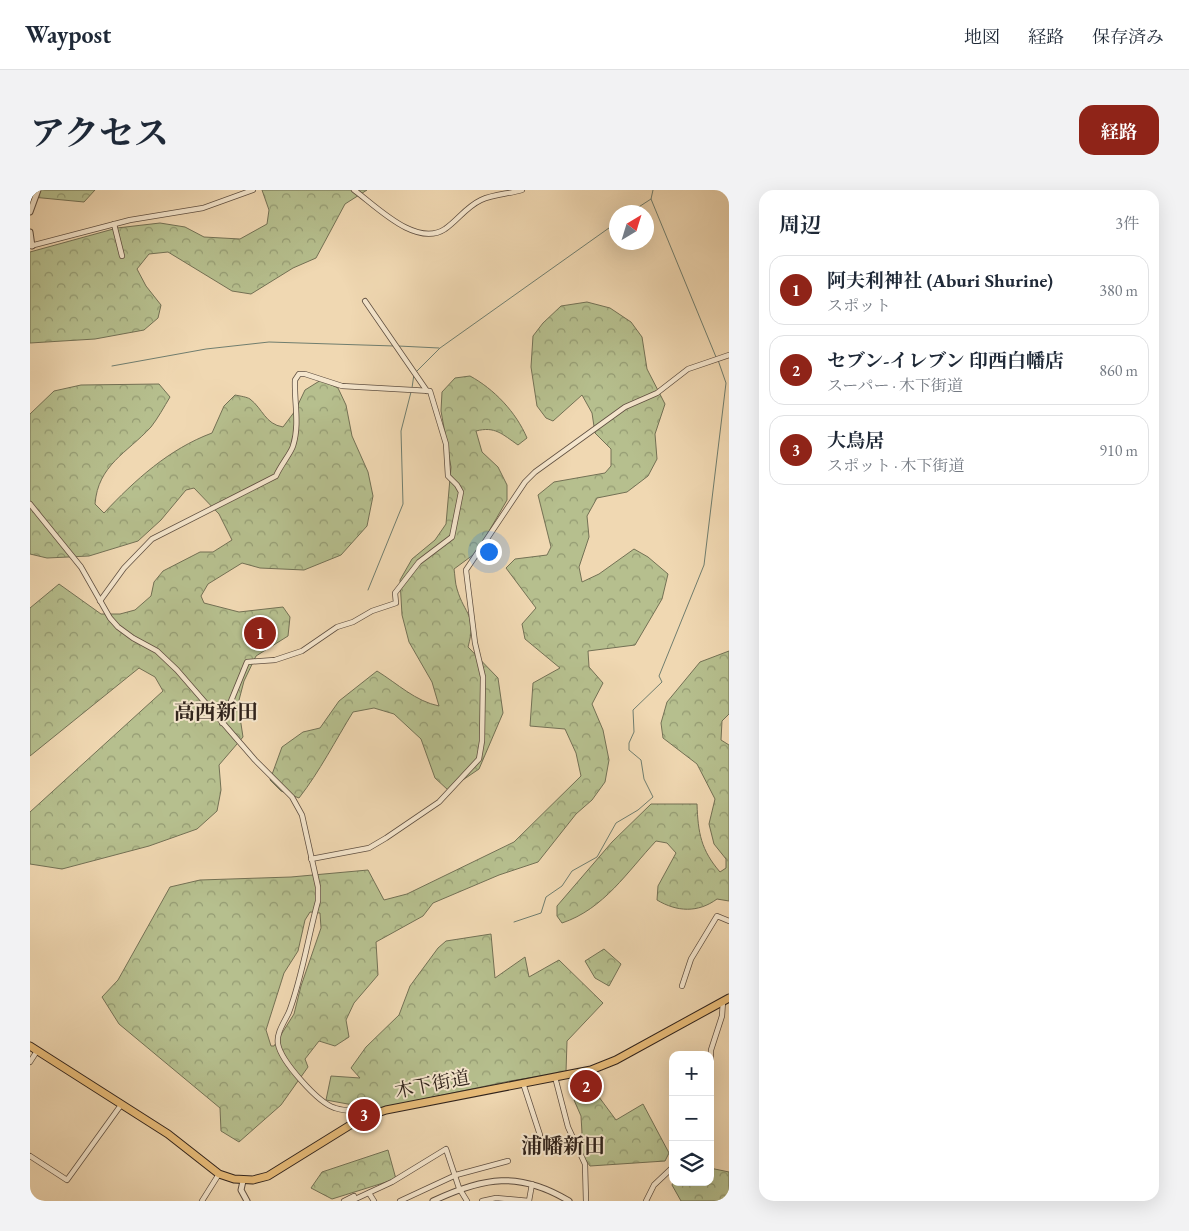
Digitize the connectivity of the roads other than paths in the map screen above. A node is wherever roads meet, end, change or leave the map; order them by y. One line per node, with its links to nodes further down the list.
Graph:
1 (38, 190): 5 (street)
2 (253, 190): 6 (street)
3 (354, 190): 4 (street)
4 (522, 190)
5 (30, 212)
6 (114, 224): 8 (street); 9 (street)
7 (30, 232): 8 (street)
8 (31, 246)
9 (122, 256)
10 (365, 301): 12 (street)
11 (729, 355): 16 (street)
12 (427, 391): 14 (street); 15 (street)
13 (30, 504): 14 (street)
14 (100, 601): 15 (street)
15 (222, 723): 16 (street)
16 (311, 859): 27 (street)
17 (729, 921): 18 (street)
18 (682, 986)
19 (727, 1001): 22 (street); 24 (main road, 木下街道)
20 (30, 1046): 21 (main road, 木下街道)
21 (37, 1051): 23 (street); 26 (main road, 木下街道)
22 (711, 1051)
23 (30, 1062)
24 (555, 1077): 25 (main road, 木下街道); 51 (street)
25 (524, 1083): 27 (main road, 木下街道); 28 (street)
26 (121, 1105): 29 (street); 32 (main road, 木下街道)
27 (374, 1113): 34 (main road, 木下街道)
28 (540, 1136)
29 (30, 1156)
30 (508, 1161): 33 (street)
31 (669, 1171): 52 (street)
32 (220, 1174): 34 (main road, 木下街道); 40 (street)
33 (456, 1175): 35 (street); 37 (street); 45 (street)
34 (242, 1181): 41 (street)
35 (388, 1184): 38 (street); 42 (street)
36 (532, 1184): 37 (street); 49 (street); 50 (street)
37 (459, 1188): 46 (street); 47 (street)
38 (369, 1193): 43 (street); 44 (street)
39 (497, 1199): 48 (street); 49 (street)
40 (203, 1201)
41 (247, 1201)
42 (344, 1201)
43 (351, 1201)
44 (374, 1201)
45 (400, 1201)
46 (433, 1201)
47 (467, 1201)
48 (482, 1201)
49 (529, 1201)
50 (569, 1201)
51 (586, 1201)
52 (646, 1201)

